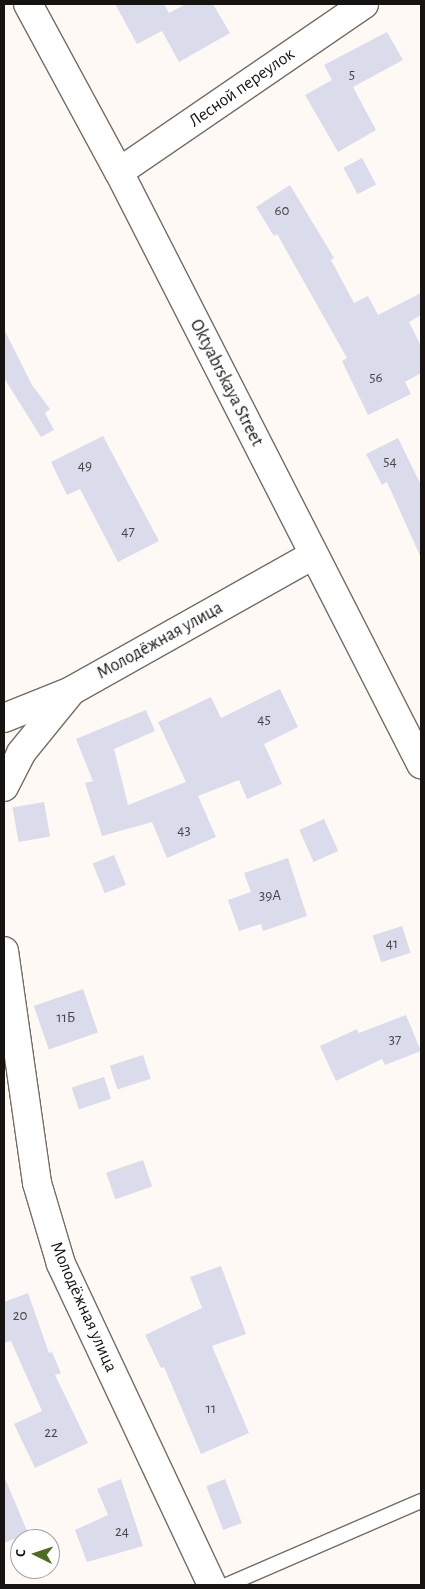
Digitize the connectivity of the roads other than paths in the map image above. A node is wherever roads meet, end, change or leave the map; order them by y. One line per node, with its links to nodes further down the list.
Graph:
1 (28, 4): 3 (street, Oktyabrskaya Street)
2 (364, 4): 3 (street, Лесной переулок)
3 (120, 172): 4 (street, Oktyabrskaya Street)
4 (313, 555): 5 (street, Молодёжная улица); 7 (street, Oktyabrskaya Street)
5 (71, 691): 6 (street, Молодёжная улица); 8 (street)
6 (4, 718)
7 (421, 764)
8 (4, 786)
9 (4, 951): 11 (street, Молодёжная улица)
10 (421, 1501): 12 (lane)
11 (212, 1585)
12 (227, 1585)

